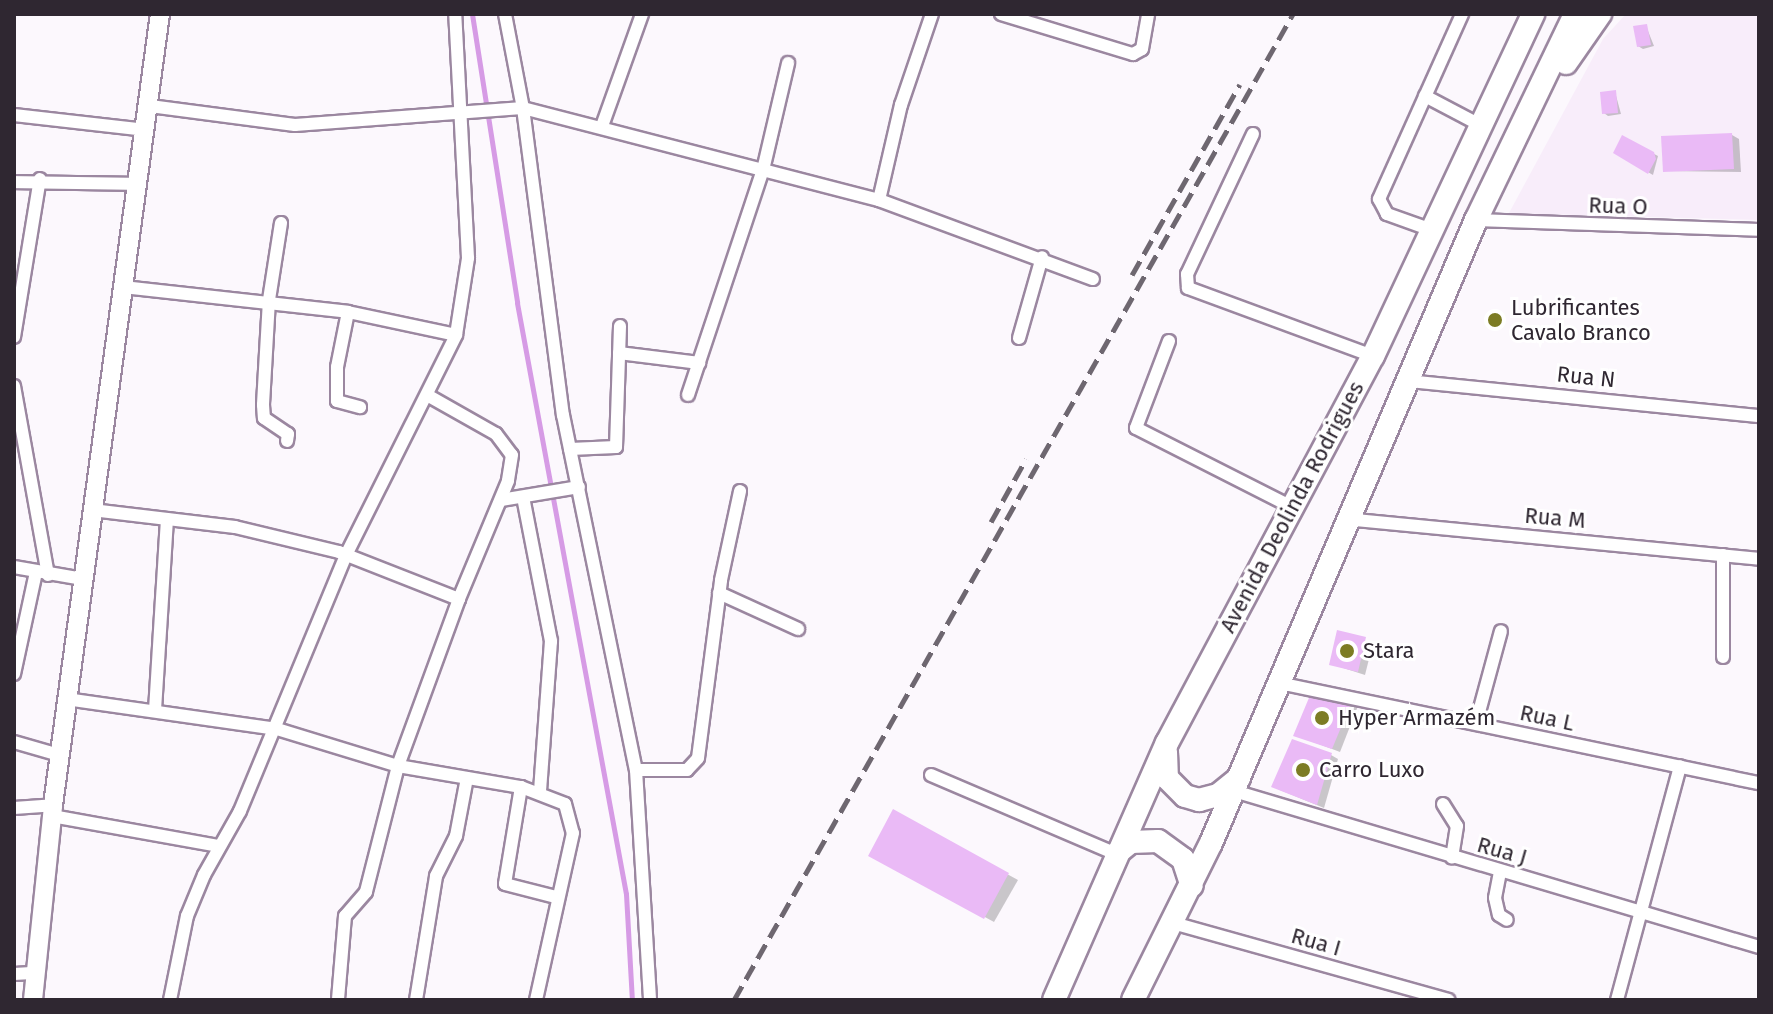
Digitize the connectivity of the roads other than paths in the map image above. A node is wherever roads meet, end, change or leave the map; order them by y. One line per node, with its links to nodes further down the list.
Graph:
1 (160, 14): 14 (street)
2 (455, 14): 16 (street)
3 (505, 14): 15 (street)
4 (642, 14): 19 (street)
5 (932, 14): 27 (street)
6 (1001, 14): 7 (street)
7 (1148, 14)
8 (1462, 14): 13 (street)
9 (1533, 14): 18 (highway, Avenida Deolinda Rodrigues)
10 (1575, 14): 22 (highway, Avenida Deolinda Rodrigues)
11 (1600, 14): 22 (highway)
12 (788, 63): 23 (street)
13 (1425, 96): 18 (street); 30 (street)
14 (150, 106): 16 (street); 20 (street)
15 (523, 108): 16 (street); 19 (street); 52 (street)
16 (470, 113): 38 (street)
17 (14, 115): 20 (street)
18 (1478, 124): 30 (highway, Avenida Deolinda Rodrigues)
19 (602, 126): 23 (street)
20 (146, 130): 26 (street)
21 (1253, 134): 43 (street)
22 (1518, 138): 28 (highway, Avenida Deolinda Rodrigues)
23 (763, 170): 27 (street); 44 (street)
24 (40, 179): 25 (street); 26 (street); 39 (street)
25 (14, 182)
26 (139, 184): 34 (street)
27 (879, 200): 32 (street)
28 (1476, 220): 31 (street, Rua O); 45 (highway, Avenida Deolinda Rodrigues)
29 (281, 223): 35 (street)
30 (1429, 229): 43 (highway, Avenida Deolinda Rodrigues)
31 (1759, 230)
32 (1042, 257): 33 (street); 40 (street)
33 (1093, 279)
34 (123, 287): 35 (street); 58 (street)
35 (269, 300): 36 (street); 51 (street)
36 (348, 312): 38 (street); 49 (street)
37 (620, 326): 42 (street)
38 (456, 335): 47 (street)
39 (14, 337)
40 (1019, 338)
41 (1169, 341): 57 (street)
42 (619, 353): 44 (street); 52 (street)
43 (1373, 356): 57 (highway, Avenida Deolinda Rodrigues)
44 (699, 363): 48 (street)
45 (1408, 381): 50 (street, Rua N); 60 (highway, Avenida Deolinda Rodrigues)
46 (14, 386): 65 (street)
47 (427, 395): 56 (street); 61 (street)
48 (688, 395)
49 (360, 407)
50 (1759, 416)
51 (287, 441)
52 (570, 449): 53 (street)
53 (573, 488): 55 (street); 83 (street)
54 (740, 491): 67 (street)
55 (529, 496): 56 (street); 89 (street)
56 (501, 500): 68 (street)
57 (1292, 507): 79 (highway, Avenida Deolinda Rodrigues)
58 (92, 510): 59 (street); 66 (street)
59 (167, 519): 61 (street); 75 (street)
60 (1346, 519): 62 (street, Rua M); 73 (highway, Avenida Deolinda Rodrigues)
61 (346, 555): 68 (street); 77 (street)
62 (1723, 555): 63 (street, Rua M); 71 (street)
63 (1759, 559)
64 (14, 567): 65 (street)
65 (42, 573): 66 (street); 72 (street)
66 (83, 579): 74 (street)
67 (719, 593): 69 (street); 83 (street)
68 (459, 599): 81 (street)
69 (798, 629)
70 (1501, 631): 76 (street)
71 (1723, 657)
72 (14, 674)
73 (1279, 683): 76 (street, Rua L); 87 (highway, Avenida Deolinda Rodrigues)
74 (66, 699): 75 (street); 80 (street)
75 (155, 710): 77 (street)
76 (1476, 723): 82 (street, Rua L)
77 (277, 729): 81 (street); 93 (street)
78 (14, 742): 80 (street)
79 (1167, 743): 87 (highway); 94 (highway, Avenida Deolinda Rodrigues)
80 (59, 755): 92 (street)
81 (398, 766): 85 (street); 107 (street)
82 (1680, 766): 86 (street, Rua L); 99 (street)
83 (636, 770): 110 (street)
84 (931, 775): 94 (street)
85 (467, 778): 88 (street); 108 (street)
86 (1759, 783)
87 (1237, 784): 95 (street, Rua J); 97 (highway, Avenida Deolinda Rodrigues)
88 (521, 787): 89 (street); 98 (street)
89 (540, 792): 98 (street)
90 (1443, 804): 95 (street)
91 (14, 808): 92 (street)
92 (52, 810): 93 (street); 103 (street)
93 (219, 846): 106 (street)
94 (1116, 854): 97 (highway); 111 (highway, Avenida Deolinda Rodrigues)
95 (1452, 858): 96 (street, Rua J)
96 (1500, 872): 99 (street, Rua J); 100 (street)
97 (1192, 886): 101 (highway, Avenida Deolinda Rodrigues)
98 (556, 897): 109 (street)
99 (1638, 912): 102 (street, Rua J); 114 (street)
100 (1507, 920)
101 (1173, 923): 112 (highway, Avenida Deolinda Rodrigues); 113 (street, Rua I)
102 (1759, 947)
103 (36, 973): 104 (street); 105 (street)
104 (14, 974)
105 (33, 1000)
106 (170, 1000)
107 (338, 1000)
108 (416, 1000)
109 (536, 1000)
110 (650, 1000)
111 (1054, 1000)
112 (1133, 1000)
113 (1448, 1000)
114 (1617, 1000)

